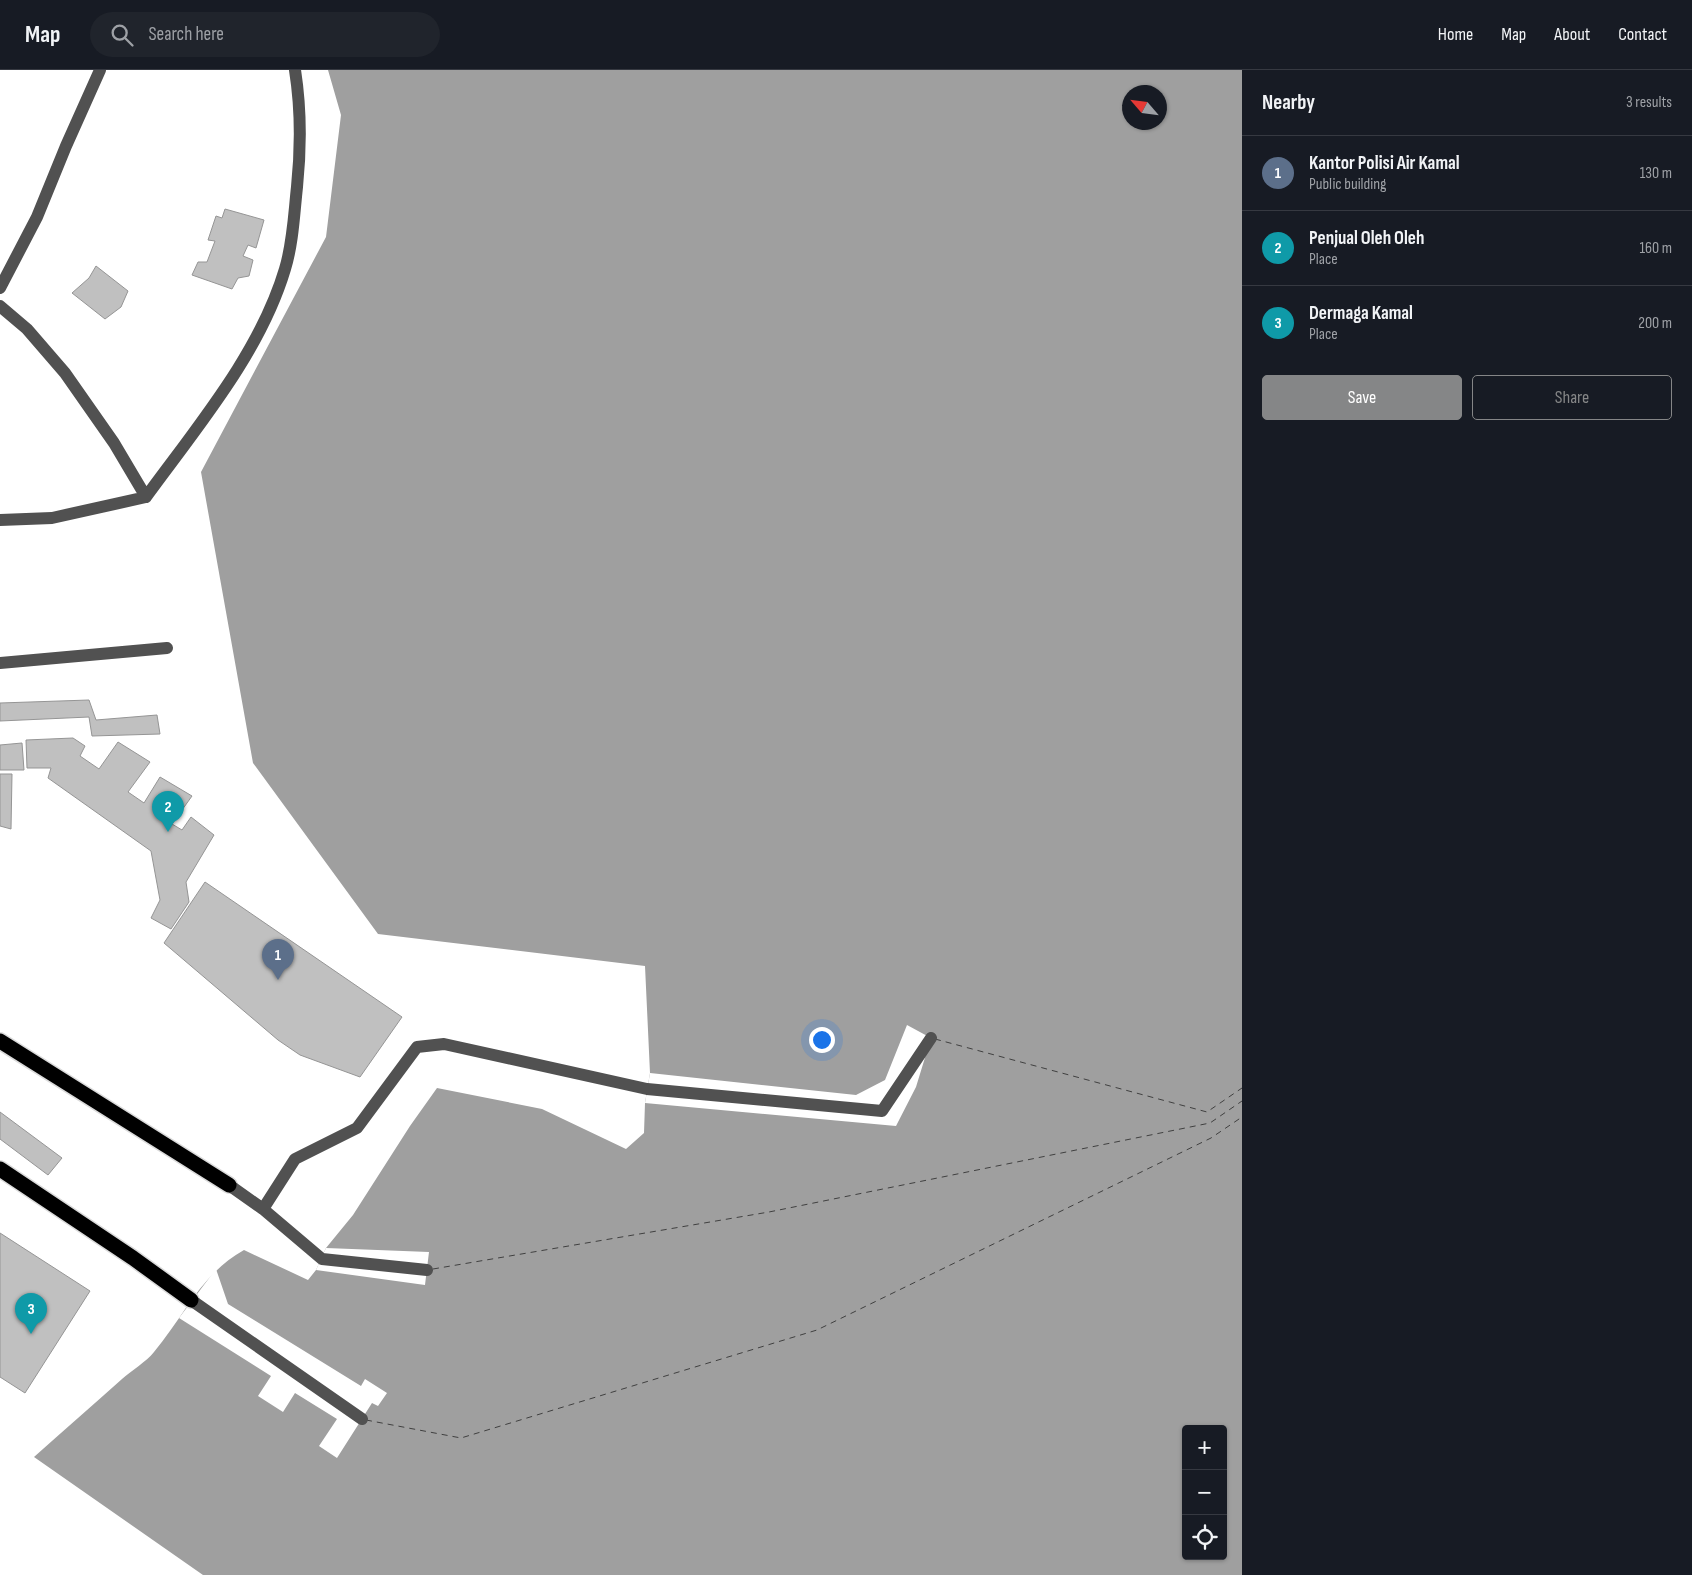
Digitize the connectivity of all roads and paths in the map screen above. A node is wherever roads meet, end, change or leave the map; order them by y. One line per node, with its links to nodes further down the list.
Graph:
1 (100, 70): 3 (street)
2 (295, 70): 5 (street)
3 (0, 288)
4 (0, 306): 5 (street)
5 (146, 497): 6 (street)
6 (0, 520)
7 (167, 648): 8 (street)
8 (0, 663)
9 (931, 1038): 13 (street)
10 (0, 1041): 12 (highway)
11 (0, 1170): 15 (highway)
12 (229, 1185): 13 (street)
13 (263, 1209): 14 (street)
14 (427, 1270)
15 (191, 1300): 16 (street)
16 (362, 1419)

